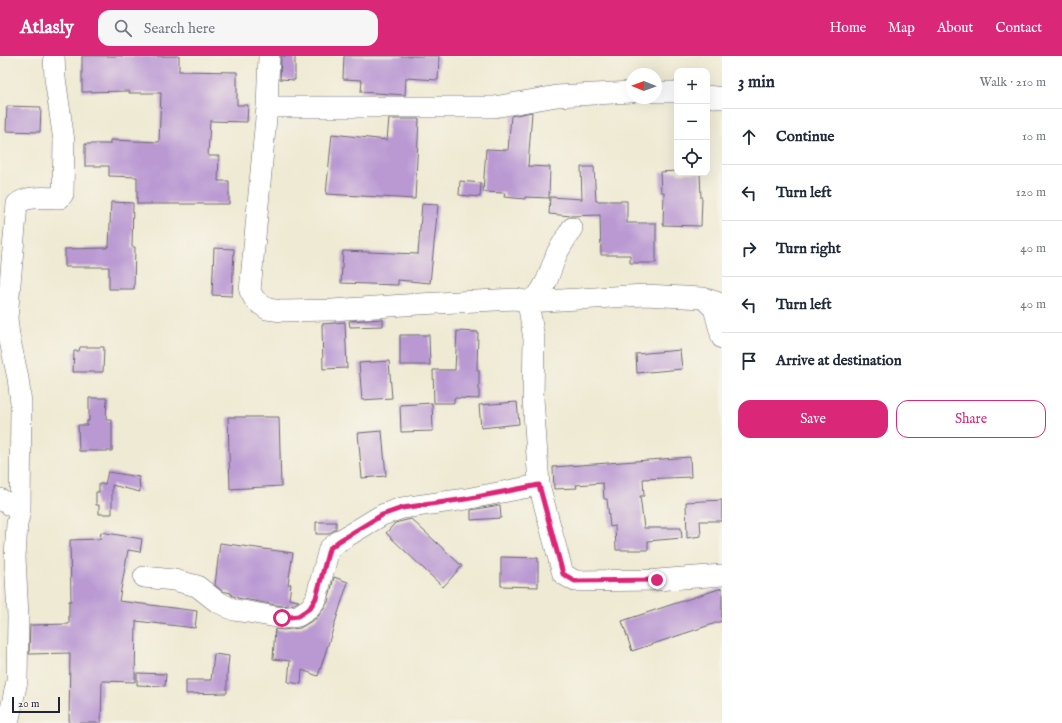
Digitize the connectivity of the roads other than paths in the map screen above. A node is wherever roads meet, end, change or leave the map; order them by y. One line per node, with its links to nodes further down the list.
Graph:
1 (54, 56): 15 (street)
2 (269, 56): 8 (street)
3 (626, 92): 8 (street)
4 (662, 92): 5 (street)
5 (674, 92)
6 (710, 96): 7 (street)
7 (722, 98)
8 (267, 107): 11 (street)
9 (572, 228): 11 (street)
10 (713, 301): 11 (street); 12 (street)
11 (528, 302): 13 (street)
12 (722, 338)
13 (539, 485): 16 (street); 17 (street)
14 (0, 499): 15 (street)
15 (20, 511): 18 (street)
16 (722, 575)
17 (144, 577)
18 (8, 723)

